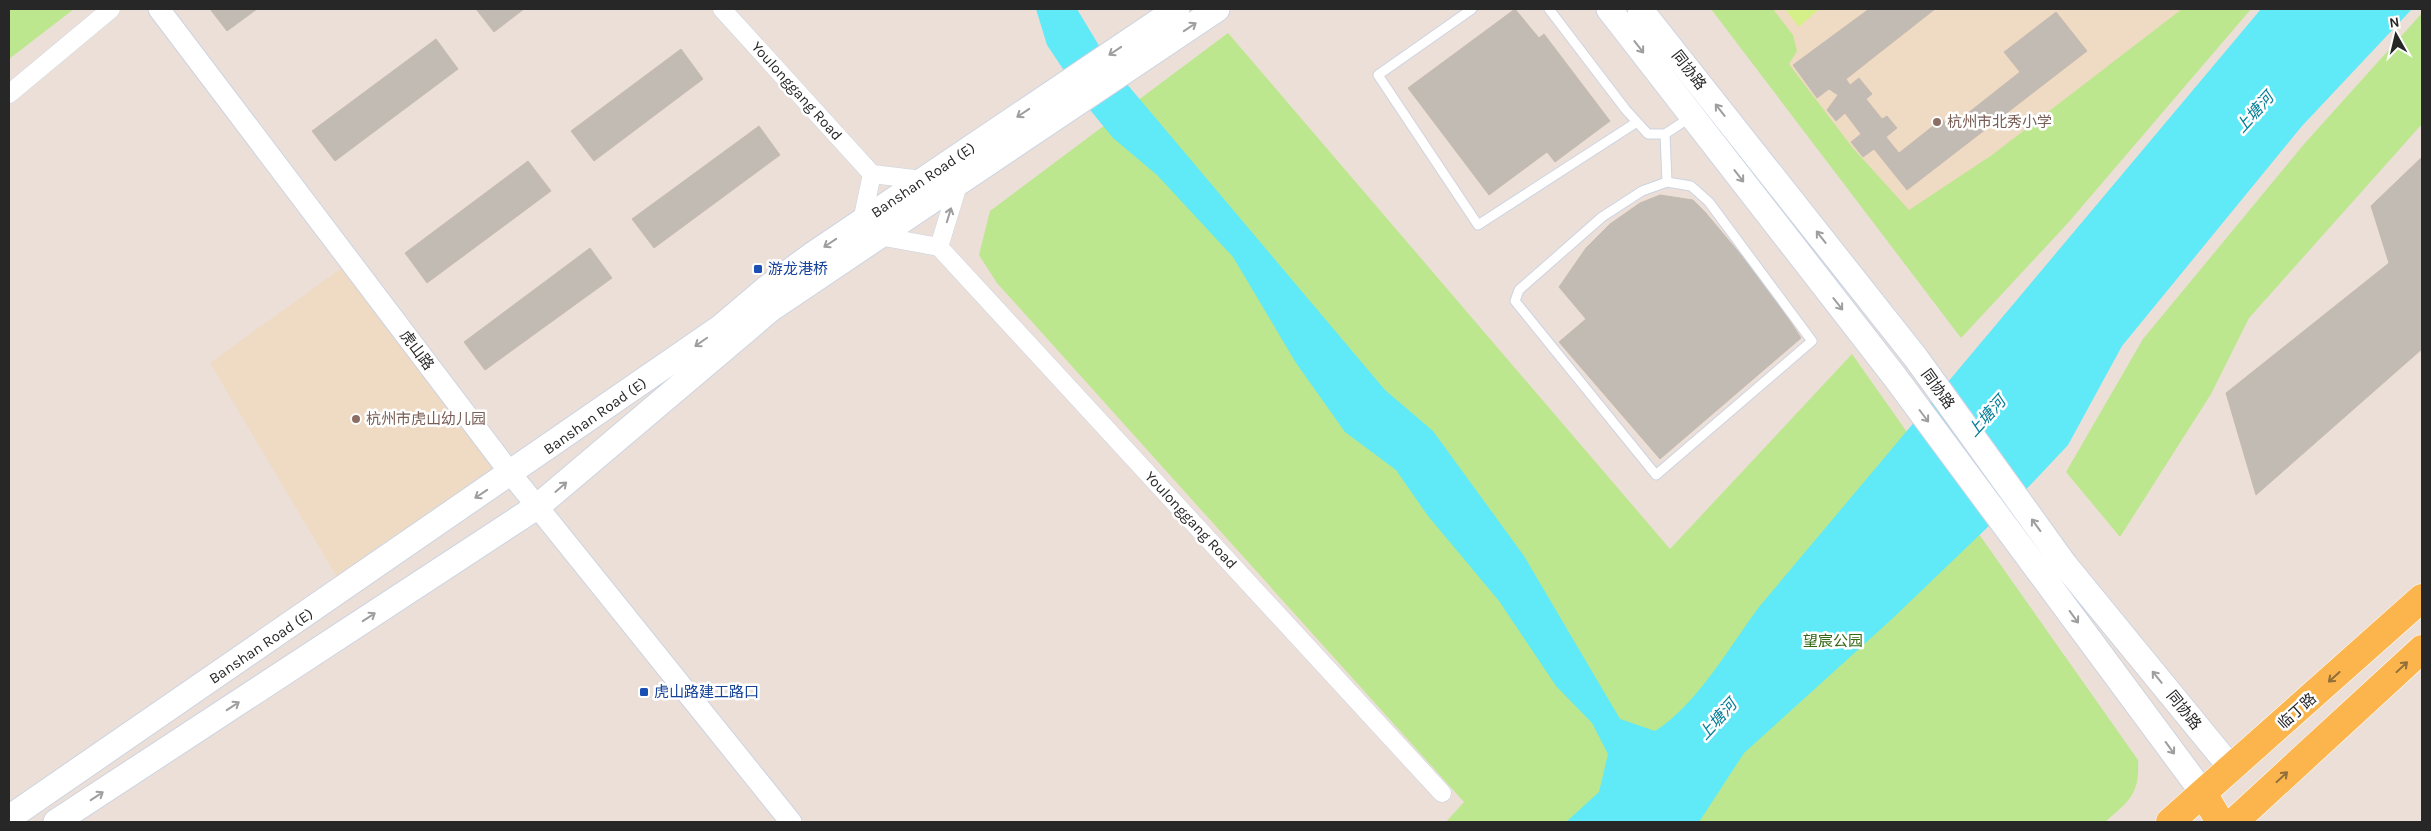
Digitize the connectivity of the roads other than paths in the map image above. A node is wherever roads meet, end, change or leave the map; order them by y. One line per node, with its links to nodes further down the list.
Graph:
1 (111, 9): 11 (street)
2 (159, 9): 22 (street, 虎山路)
3 (722, 9): 16 (street, Youlonggang Road)
4 (1177, 9): 10 (main road, Banshan Road (E))
5 (1217, 9): 10 (main road, Banshan Road (E), one-way to 5)
6 (1472, 9): 14 (lane)
7 (1549, 9): 14 (lane)
8 (1609, 9): 13 (main road, 同协路, one-way to 13)
9 (1640, 9): 24 (main road, 同协路, one-way to 9)
10 (1159, 34): 12 (main road, Banshan Road (E))
11 (9, 94)
12 (1070, 94): 17 (main road, Banshan Road (E), one-way to 17); 18 (main road, Banshan Road (E))
13 (1693, 116): 15 (lane); 24 (main road, 同协路, one-way to 24)
14 (1638, 122): 15 (lane)
15 (1665, 134): 19 (lane)
16 (872, 174): 17 (street); 20 (street)
17 (923, 180): 20 (main road, Banshan Road (E))
18 (959, 182): 20 (main road, Banshan Road (E)); 21 (street, one-way to 18)
19 (1667, 182): 19 (lane)
20 (871, 228): 21 (street); 22 (main road, Banshan Road (E), one-way to 22); 23 (main road, Banshan Road (E), one-way to 20)
21 (939, 247): 28 (street, Youlonggang Road)
22 (511, 474): 23 (street, 虎山路); 31 (main road, Banshan Road (E), one-way to 31)
23 (538, 506): 32 (main road, Banshan Road (E), one-way to 23); 33 (street, 虎山路)
24 (2055, 571): 27 (main road, 同协路, one-way to 24); 29 (main road, 同协路, one-way to 29)
25 (2422, 598): 27 (main road, 临丁路, one-way to 27)
26 (2422, 649): 30 (main road, one-way to 26)
27 (2232, 769): 29 (main road, 临丁路); 30 (main road, 同协路)
28 (1442, 793)
29 (2203, 793): 34 (main road, 临丁路); 35 (main road, 同协路)
30 (2259, 813): 36 (main road)
31 (9, 818)
32 (56, 822)
33 (792, 822)
34 (2170, 822)
35 (2220, 822)
36 (2234, 822)

